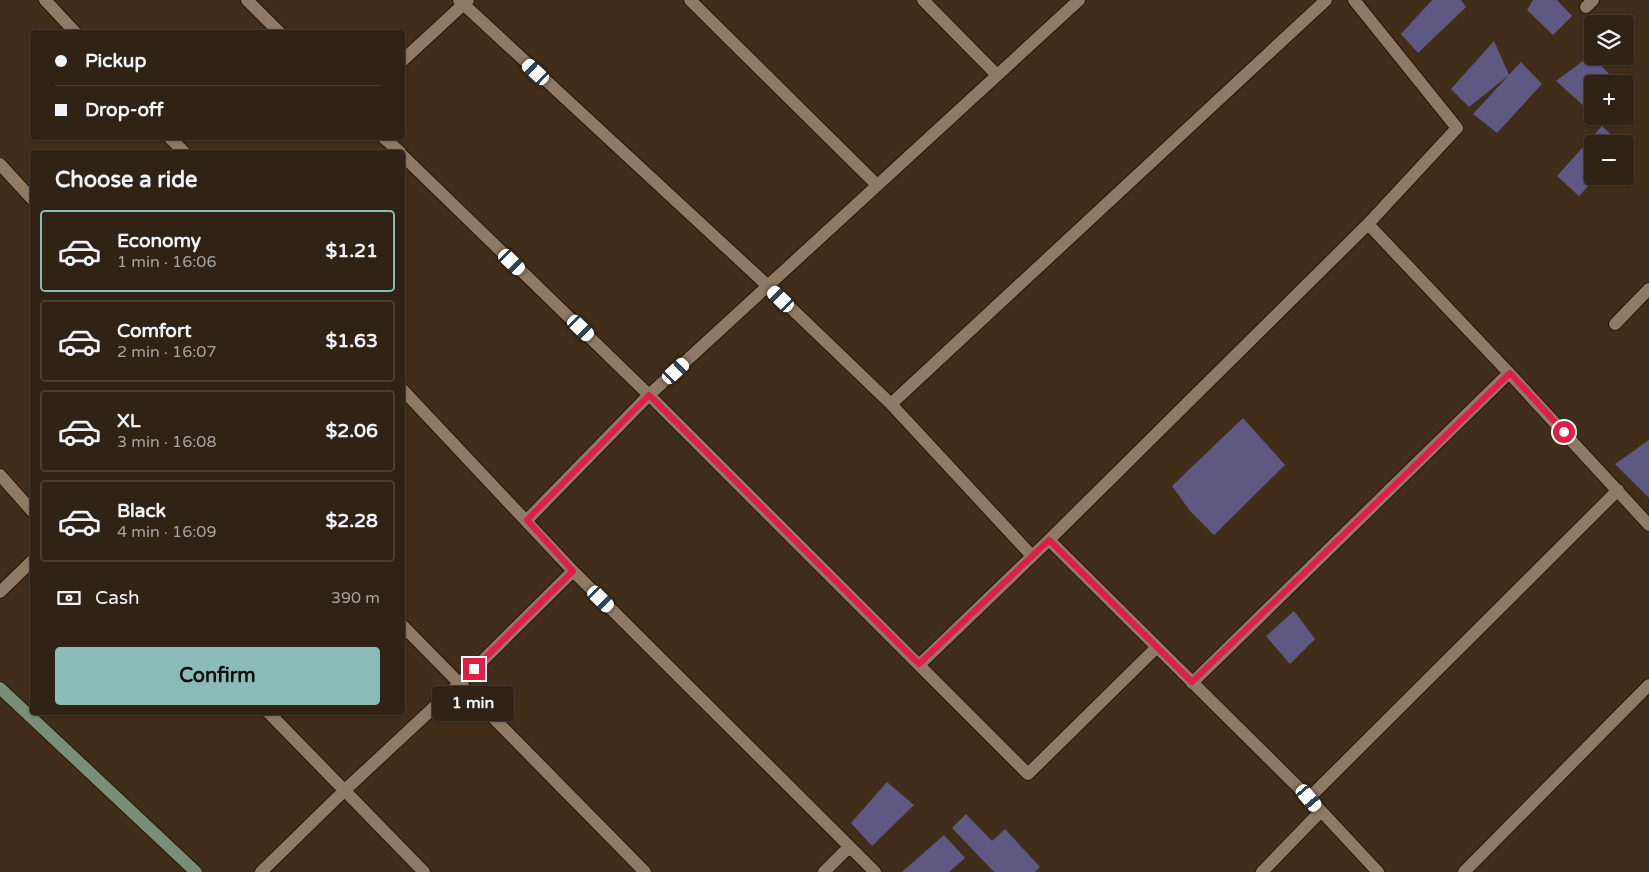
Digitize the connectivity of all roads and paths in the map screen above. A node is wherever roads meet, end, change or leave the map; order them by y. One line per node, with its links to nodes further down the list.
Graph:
1 (45, 0): 9 (street)
2 (247, 0): 10 (street)
3 (690, 0): 19 (street)
4 (924, 0): 12 (street)
5 (1079, 0): 12 (street)
6 (1326, 0): 28 (street)
7 (1354, 0): 21 (street)
8 (464, 2): 11 (street); 22 (street)
9 (73, 30)
10 (277, 30)
11 (405, 58)
12 (997, 75): 19 (street)
13 (172, 140): 15 (street)
14 (386, 140): 16 (street)
15 (182, 150)
16 (397, 150)
17 (405, 158): 27 (street)
18 (0, 164): 20 (street)
19 (877, 186): 22 (street)
20 (30, 197)
21 (1368, 224): 25 (street); 34 (street)
22 (768, 286): 27 (street); 28 (street)
23 (1649, 289): 24 (street)
24 (1615, 324)
25 (1510, 373): 30 (street); 42 (street)
26 (405, 392): 32 (street)
27 (649, 395): 32 (street); 41 (street)
28 (891, 404): 35 (street)
29 (0, 475): 31 (street)
30 (1618, 490): 33 (street); 48 (street)
31 (30, 509)
32 (527, 520): 37 (street)
33 (1649, 525)
34 (1049, 540): 35 (street); 40 (street)
35 (1032, 556): 41 (street)
36 (30, 564): 38 (street)
37 (573, 571): 43 (street); 50 (street)
38 (0, 592)
39 (405, 628): 43 (street)
40 (1157, 648): 41 (street); 42 (street)
41 (919, 664)
42 (1192, 682): 48 (street)
43 (460, 683): 47 (street); 54 (street)
44 (1649, 685): 59 (street)
45 (0, 688): 51 (street)
46 (271, 715): 47 (street)
47 (345, 790): 52 (street); 53 (street)
48 (1309, 798): 49 (street)
49 (1320, 812): 57 (street); 58 (street)
50 (849, 847): 55 (street); 56 (street)
51 (196, 872)
52 (261, 872)
53 (424, 872)
54 (645, 872)
55 (824, 872)
56 (875, 872)
57 (1262, 872)
58 (1378, 872)
59 (1464, 872)

